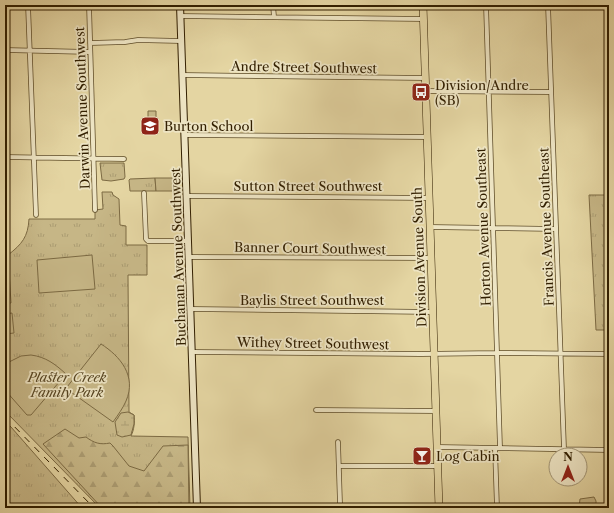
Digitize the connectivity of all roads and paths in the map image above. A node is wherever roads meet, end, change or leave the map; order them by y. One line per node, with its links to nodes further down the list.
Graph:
1 (28, 5): 14 (street)
2 (89, 5): 12 (street, Darwin Avenue Southwest)
3 (180, 5): 8 (street, Buchanan Avenue Southwest)
4 (274, 5): 9 (street)
5 (423, 5): 10 (main road, Division Avenue South)
6 (486, 5): 19 (street, Horton Avenue Southeast)
7 (548, 5): 20 (street, Francis Avenue Southeast)
8 (180, 16): 9 (street); 11 (street, Buchanan Avenue Southwest)
9 (274, 17): 10 (street)
10 (424, 19): 17 (main road, Division Avenue South)
11 (181, 41): 12 (street); 16 (street, Buchanan Avenue Southwest)
12 (90, 43): 15 (street, Darwin Avenue Southwest)
13 (5, 50): 14 (street)
14 (30, 51): 15 (street); 24 (street)
15 (90, 52): 25 (street, Darwin Avenue Southwest)
16 (182, 75): 17 (street, Andre Street Southwest); 21 (street, Buchanan Avenue Southwest)
17 (425, 78): 18 (main road, Division Avenue South)
18 (426, 90): 19 (street); 22 (main road, Division Avenue South)
19 (488, 91): 20 (street); 33 (street, Horton Avenue Southeast)
20 (551, 92): 34 (street, Francis Avenue Southeast)
21 (185, 135): 22 (street); 28 (street, Buchanan Avenue Southwest)
22 (427, 136): 29 (main road, Division Avenue South)
23 (5, 157): 24 (street)
24 (33, 157): 25 (street); 31 (street)
25 (94, 159): 26 (street); 30 (street, Darwin Avenue Southwest)
26 (124, 159)
27 (144, 193): 35 (street)
28 (187, 196): 29 (street, Sutton Street Southwest); 35 (street, Buchanan Avenue Southwest)
29 (429, 198): 32 (main road, Division Avenue South)
30 (95, 210)
31 (36, 215)
32 (430, 227): 33 (street); 37 (main road, Division Avenue South)
33 (494, 228): 34 (street); 42 (street, Horton Avenue Southeast)
34 (556, 229): 43 (street, Francis Avenue Southeast)
35 (188, 241): 36 (street, Buchanan Avenue Southwest)
36 (189, 257): 37 (street, Banner Court Southwest); 38 (street, Buchanan Avenue Southwest)
37 (431, 258): 39 (main road, Division Avenue South)
38 (190, 309): 39 (street, Baylis Street Southwest); 40 (street, Buchanan Avenue Southwest)
39 (433, 312): 41 (main road, Division Avenue South)
40 (192, 352): 41 (street, Withey Street Southwest); 56 (street, Buchanan Avenue Southwest)
41 (434, 353): 42 (street, Withey Street Southwest); 46 (main road, Division Avenue South)
42 (498, 353): 43 (street, Withey Street Southwest); 50 (street, Horton Avenue Southeast)
43 (560, 353): 44 (street, Withey Street Southwest); 49 (street, Francis Avenue Southeast)
44 (609, 354)
45 (316, 410): 46 (street)
46 (436, 411): 48 (main road, Division Avenue South)
47 (338, 442): 54 (street)
48 (437, 447): 50 (street); 55 (main road, Division Avenue South)
49 (564, 447)
50 (498, 448): 51 (street); 59 (street, Horton Avenue Southeast)
51 (548, 449)
52 (588, 450): 53 (street)
53 (609, 450)
54 (339, 466): 55 (street); 57 (street)
55 (438, 466): 58 (main road, Division Avenue South)
56 (197, 508)
57 (342, 508)
58 (439, 508)
59 (497, 508)

